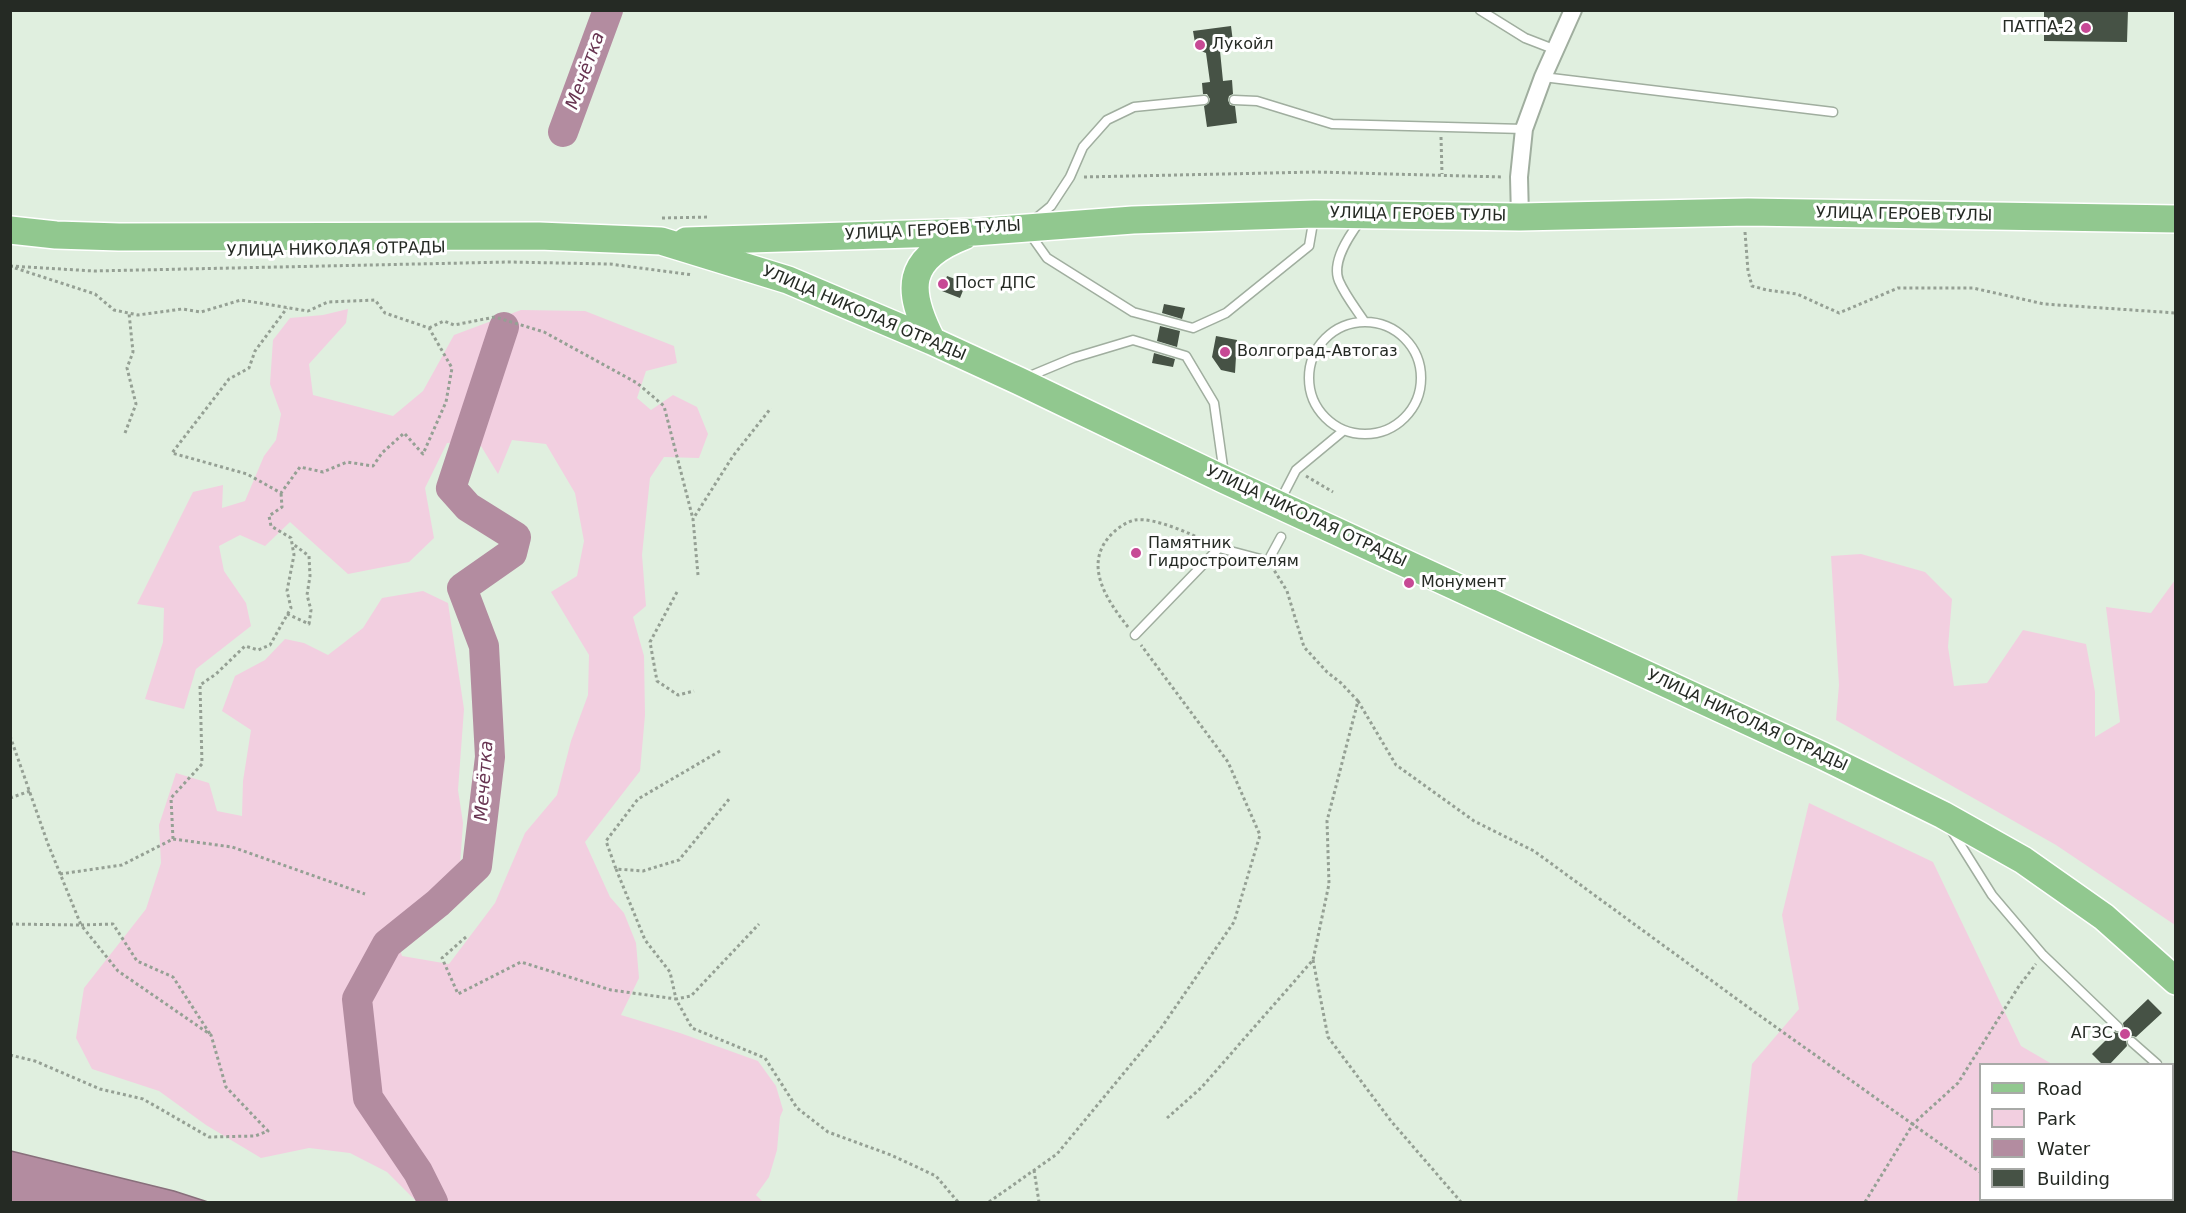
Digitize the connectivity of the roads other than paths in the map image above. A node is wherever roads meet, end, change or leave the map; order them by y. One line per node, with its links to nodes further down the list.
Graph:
1 (1480, 10): 3 (lane)
2 (1573, 10): 3 (street)
3 (1556, 50): 4 (street)
4 (1543, 77): 7 (lane); 8 (street)
5 (1204, 100): 13 (lane)
6 (1234, 100): 8 (lane)
7 (1833, 112)
8 (1524, 129): 11 (street)
9 (1314, 214): 10 (main road, УЛИЦА ГЕРОЕВ ТУЛЫ); 13 (main road, УЛИЦА ГЕРОЕВ ТУЛЫ); 13 (lane)
10 (1365, 215): 11 (main road, УЛИЦА ГЕРОЕВ ТУЛЫ); 18 (lane)
11 (1520, 217): 12 (main road, УЛИЦА ГЕРОЕВ ТУЛЫ)
12 (2175, 219)
13 (1025, 227): 15 (main road, УЛИЦА ГЕРОЕВ ТУЛЫ)
14 (10, 230): 16 (main road, УЛИЦА НИКОЛАЯ ОТРАДЫ)
15 (974, 232): 16 (main road, УЛИЦА ГЕРОЕВ ТУЛЫ); 19 (main road)
16 (661, 241): 17 (main road, УЛИЦА НИКОЛАЯ ОТРАДЫ); 19 (main road, УЛИЦА НИКОЛАЯ ОТРАДЫ)
17 (10, 246)
18 (1364, 321): 21 (lane); 21 (lane)
19 (932, 341): 20 (main road, УЛИЦА НИКОЛАЯ ОТРАДЫ)
20 (1019, 381): 22 (main road, УЛИЦА НИКОЛАЯ ОТРАДЫ); 22 (lane)
21 (1343, 431): 23 (lane)
22 (1225, 480): 23 (main road, УЛИЦА НИКОЛАЯ ОТРАДЫ)
23 (1279, 504): 26 (main road, УЛИЦА НИКОЛАЯ ОТРАДЫ)
24 (1281, 537): 25 (lane)
25 (1135, 635)
26 (1943, 815): 27 (main road, УЛИЦА НИКОЛАЯ ОТРАДЫ); 28 (lane)
27 (2175, 981)
28 (2118, 1027)
29 (2132, 1041): 30 (lane)
30 (2155, 1063)

